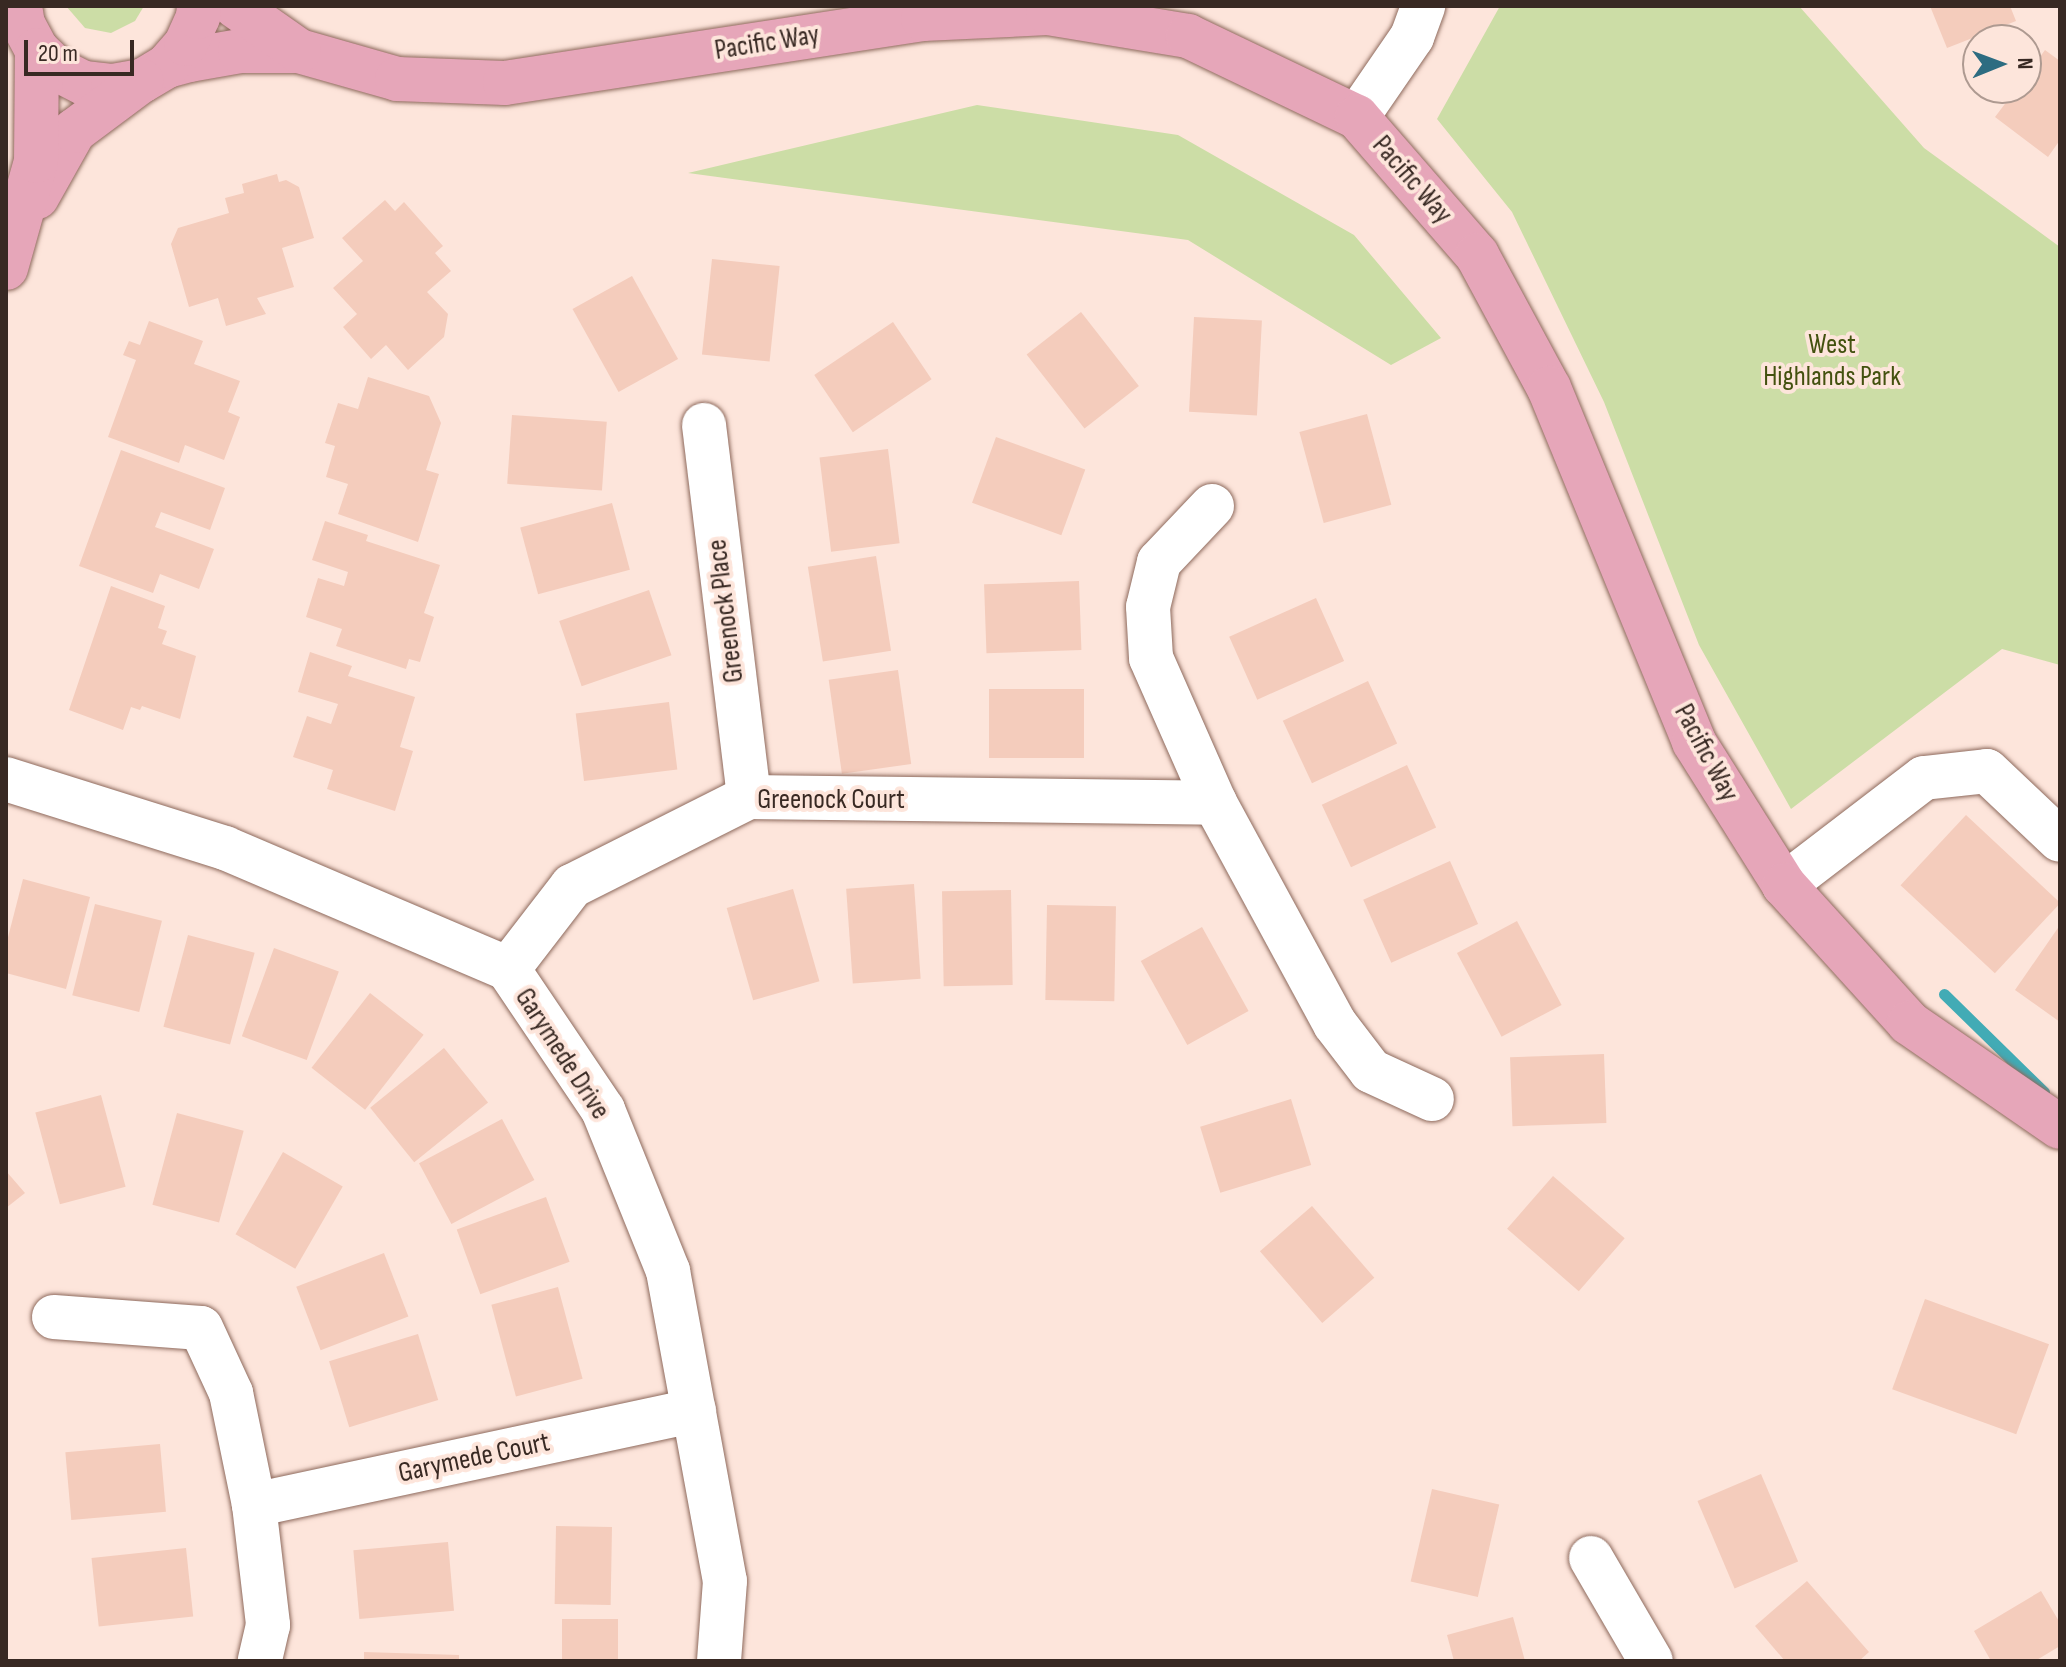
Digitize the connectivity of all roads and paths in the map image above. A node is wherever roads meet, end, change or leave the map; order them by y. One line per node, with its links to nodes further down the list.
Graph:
1 (20, 6): 5 (main road, Pacific Way)
2 (199, 6): 7 (main road)
3 (235, 6): 6 (main road, Pacific Way)
4 (1423, 6): 8 (street)
5 (37, 50): 7 (main road, Pacific Way); 9 (main road)
6 (299, 51): 7 (main road, Pacific Way); 8 (main road, Pacific Way)
7 (154, 74): 9 (main road)
8 (1357, 117): 16 (main road, Pacific Way)
9 (12, 249)
10 (704, 425): 13 (street, Greenock Place)
11 (1212, 506): 14 (street)
12 (6, 779): 17 (street, Garymede Drive)
13 (749, 797): 14 (street, Greenock Court); 17 (street, Greenock Court)
14 (1215, 803): 18 (street)
15 (2060, 840): 16 (street)
16 (1784, 885): 19 (main road, Pacific Way)
17 (508, 969): 21 (street, Garymede Drive)
18 (1432, 1099)
19 (2060, 1127)
20 (54, 1317): 22 (street)
21 (694, 1411): 22 (street, Garymede Court); 25 (street, Garymede Drive)
22 (254, 1505): 24 (street)
23 (1591, 1558): 26 (street)
24 (260, 1661)
25 (719, 1661)
26 (1651, 1661)

